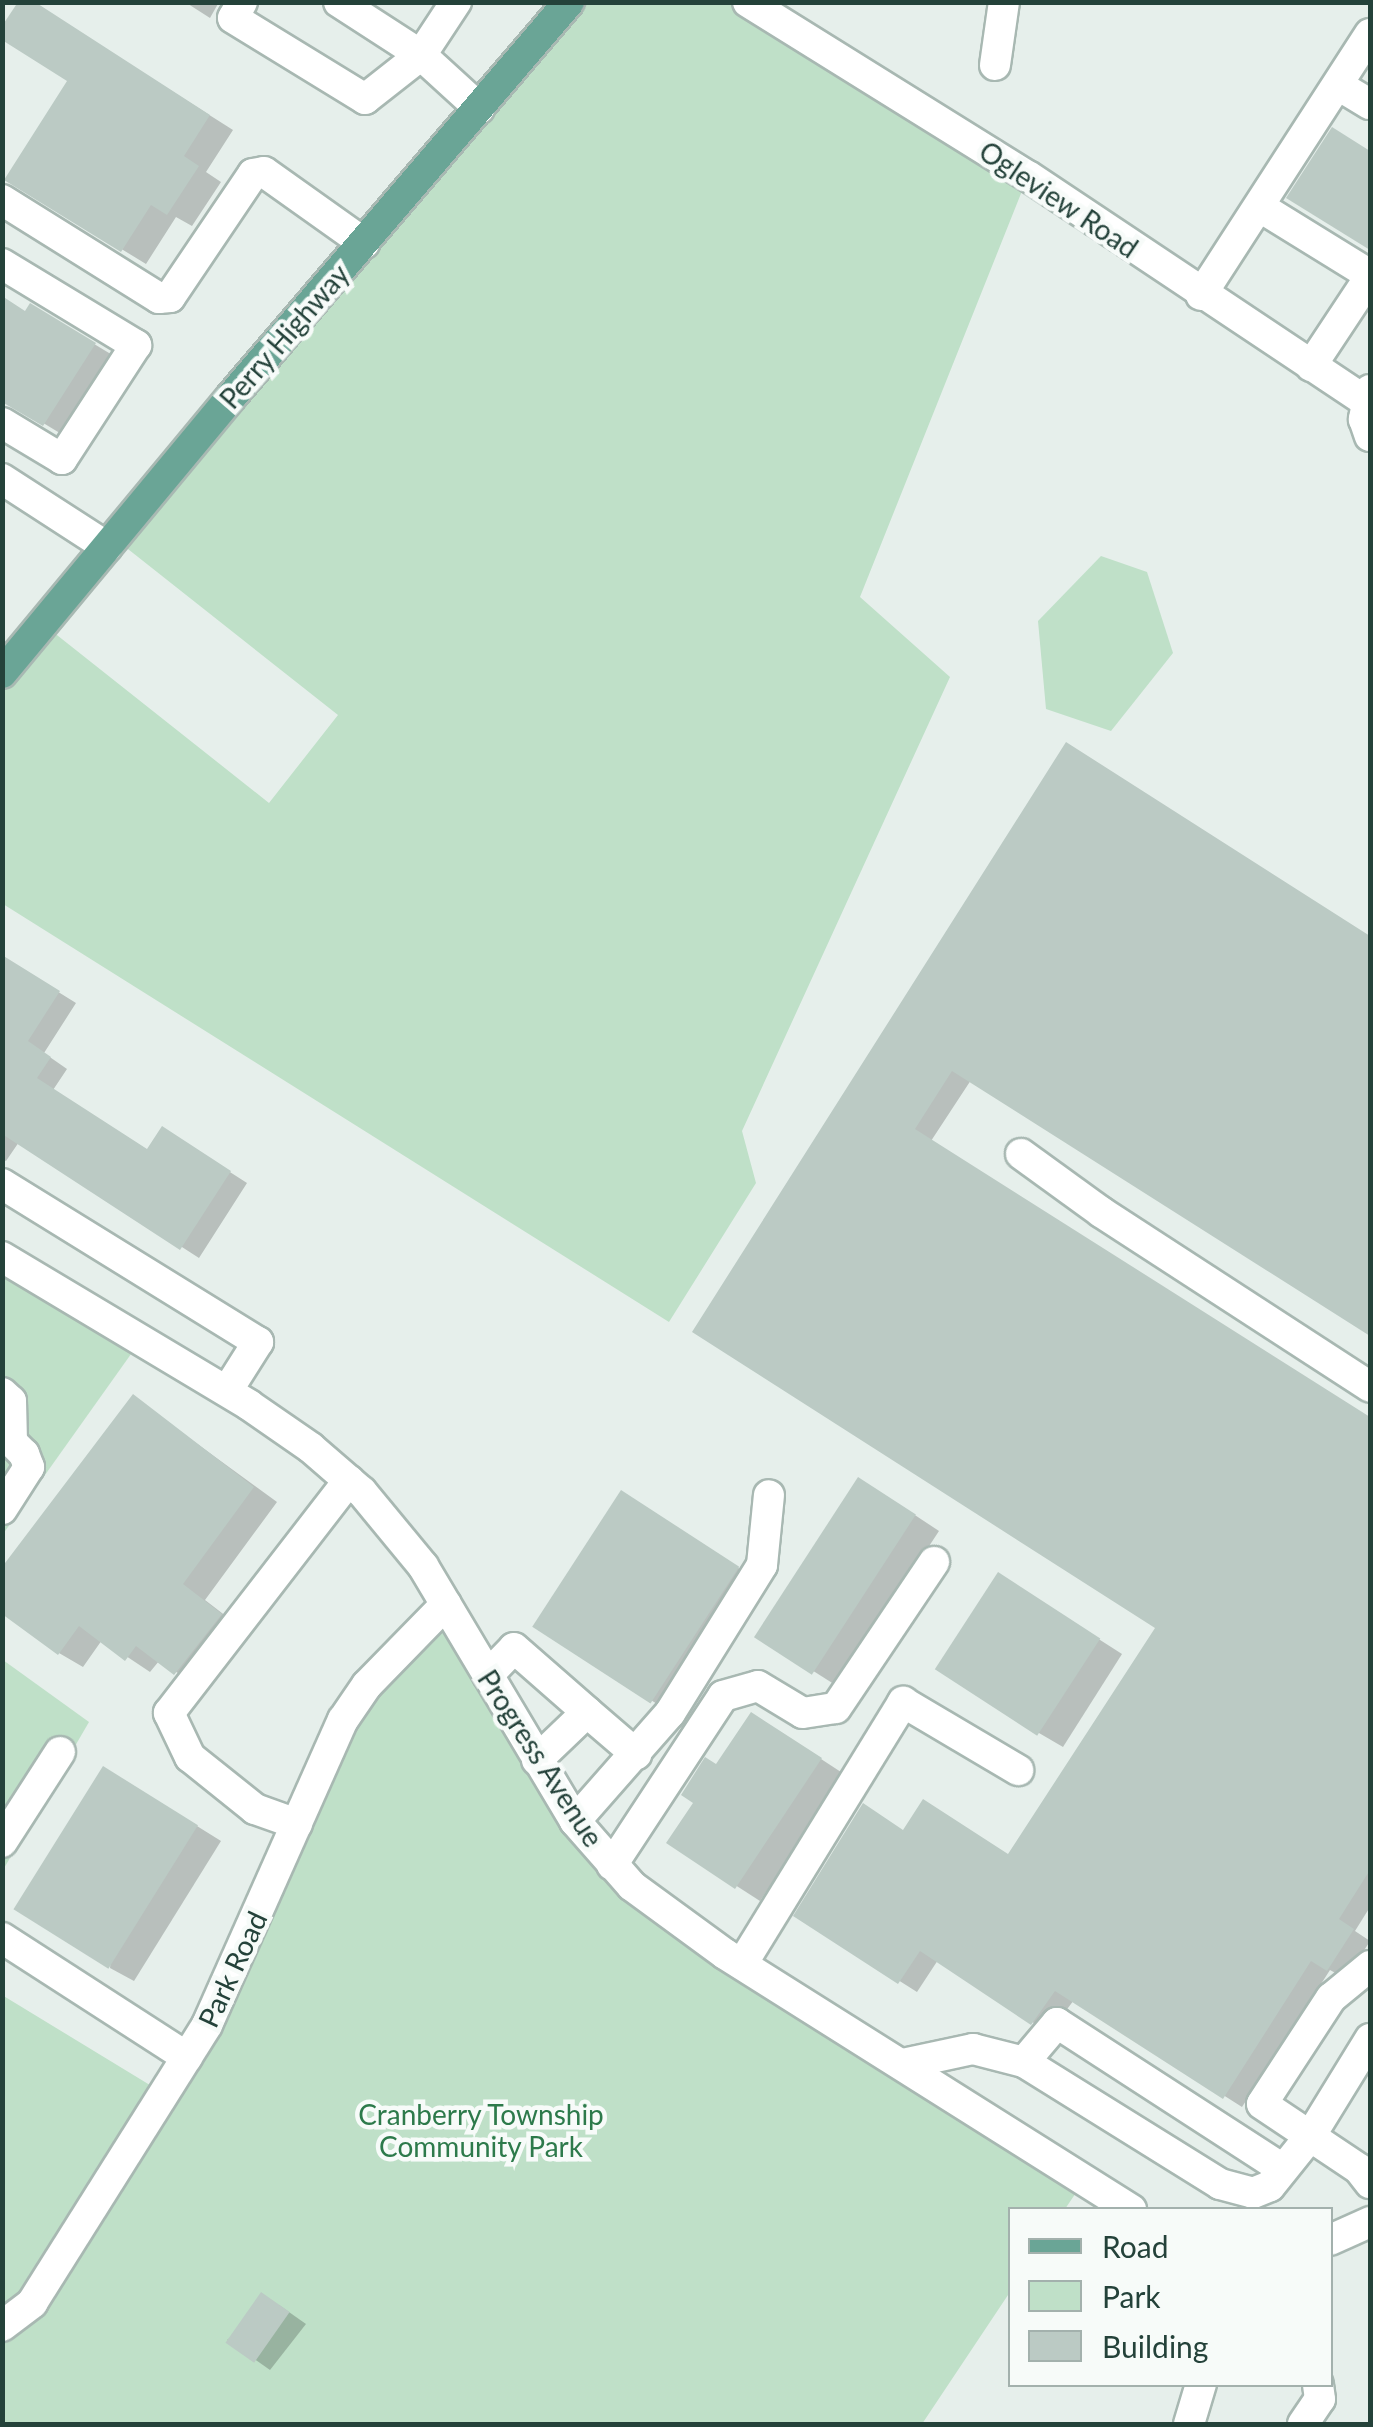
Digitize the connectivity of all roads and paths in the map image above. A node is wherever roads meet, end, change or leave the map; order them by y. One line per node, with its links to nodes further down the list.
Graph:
1 (242, 2): 8 (street)
2 (339, 2): 8 (street)
3 (569, 2): 12 (main road, Perry Highway)
4 (748, 2): 18 (street, Ogleview Road)
5 (1004, 2): 9 (street)
6 (445, 6): 8 (street)
7 (1370, 34): 10 (street)
8 (421, 55): 12 (street)
9 (996, 65)
10 (1338, 84): 11 (street); 14 (street)
11 (1370, 104)
12 (479, 108): 15 (main road, Perry Highway)
13 (2, 200): 15 (street)
14 (1260, 206): 17 (street); 18 (street)
15 (364, 243): 24 (main road, Perry Highway)
16 (2, 264): 21 (street)
17 (1370, 276): 19 (street)
18 (1201, 295): 19 (street, Ogleview Road)
19 (1311, 366): 20 (street, Ogleview Road)
20 (1368, 395): 22 (street)
21 (2, 423)
22 (1370, 436)
23 (2, 480): 24 (street)
24 (107, 547): 25 (main road, Perry Highway)
25 (2, 673)
26 (1021, 1154): 29 (street)
27 (2, 1184): 30 (street)
28 (2, 1257): 30 (street, Progress Avenue)
29 (1370, 1387)
30 (227, 1391): 32 (street, Progress Avenue)
31 (2, 1392): 34 (street)
32 (349, 1480): 36 (street, Progress Avenue); 44 (street)
33 (770, 1496): 40 (street)
34 (2, 1509)
35 (934, 1562): 46 (street)
36 (446, 1604): 37 (street, Progress Avenue); 44 (street, Park Road)
37 (488, 1675): 38 (street); 41 (street, Progress Avenue)
38 (587, 1712): 40 (street); 41 (street)
39 (60, 1752): 45 (street)
40 (636, 1754): 43 (street)
41 (537, 1760): 43 (street, Progress Avenue)
42 (1018, 1770): 48 (street)
43 (575, 1821): 46 (street, Progress Avenue)
44 (296, 1824): 51 (street, Park Road)
45 (2, 1842)
46 (612, 1865): 48 (street, Progress Avenue)
47 (2, 1938): 51 (street)
48 (742, 1964): 53 (street, Progress Avenue)
49 (1370, 1966): 54 (street)
50 (1370, 2039): 54 (street)
51 (187, 2057): 60 (street, Park Road)
52 (1024, 2062): 53 (street); 55 (street); 55 (street)
53 (903, 2064): 57 (street, Progress Avenue)
54 (1311, 2135): 55 (street); 56 (street)
55 (1283, 2169)
56 (1367, 2171)
57 (1126, 2207)
58 (1370, 2222): 59 (street)
59 (1333, 2239)
60 (2, 2326)
61 (1201, 2387): 63 (street)
62 (1318, 2387): 64 (street)
63 (1189, 2424)
64 (1303, 2424)

